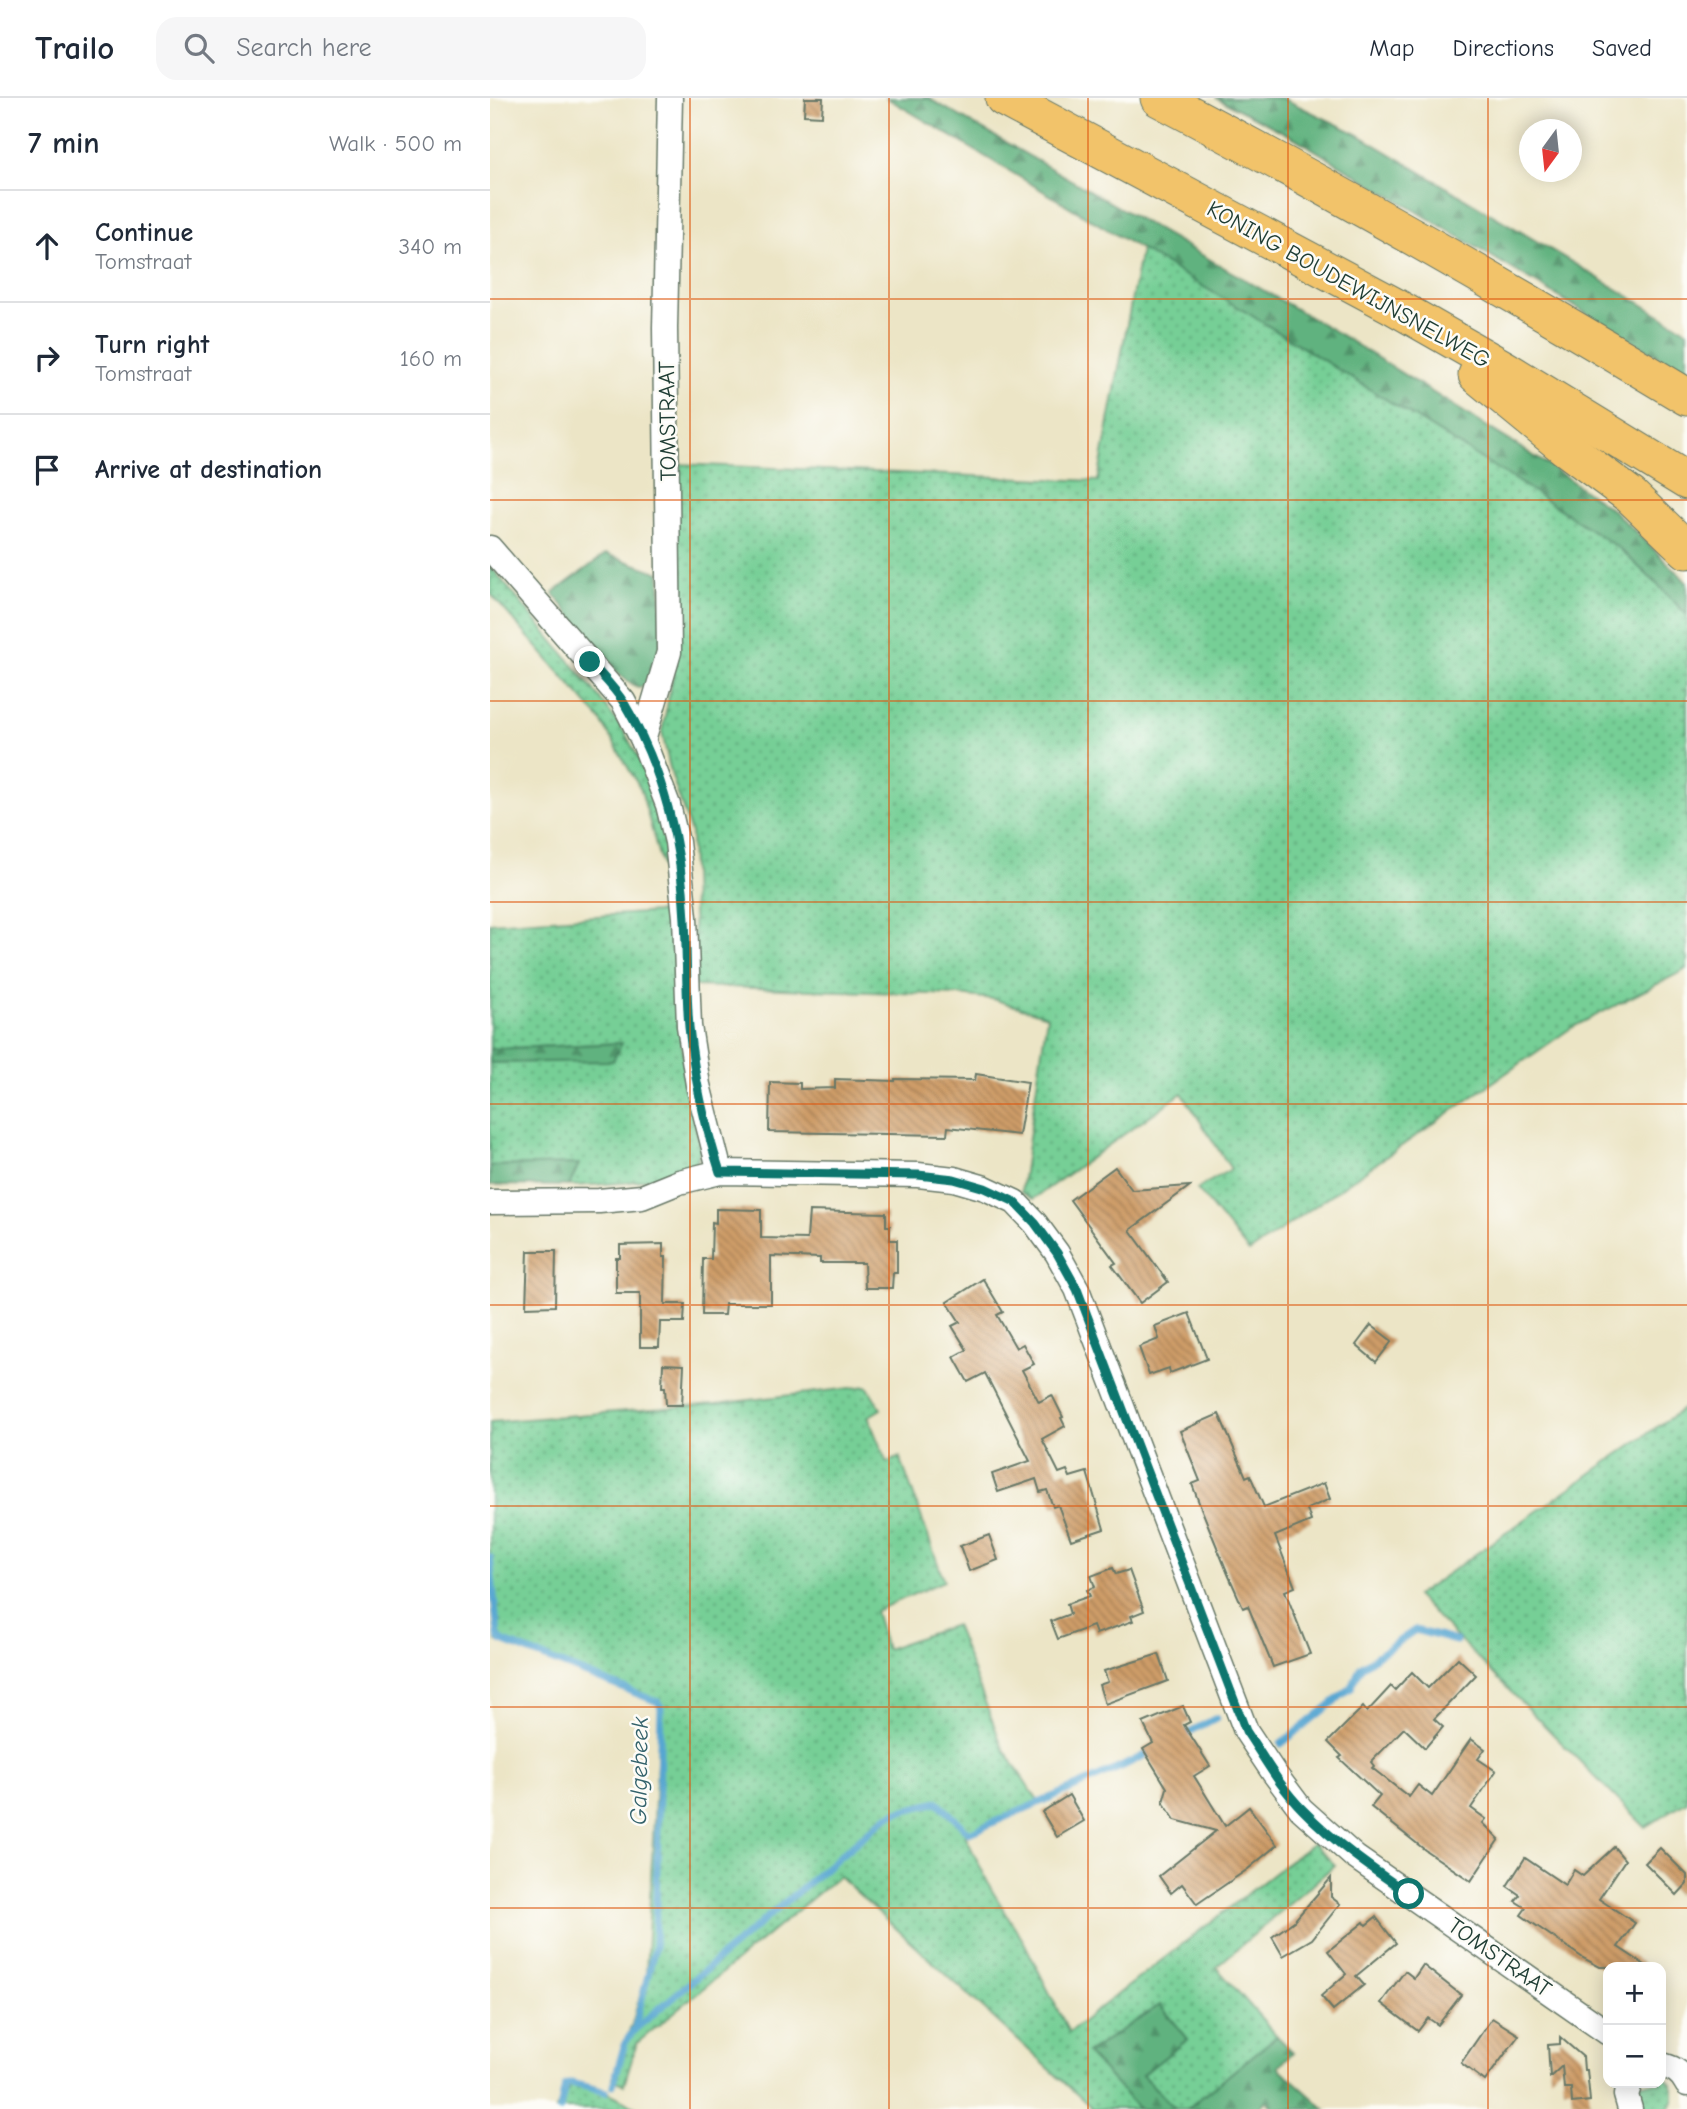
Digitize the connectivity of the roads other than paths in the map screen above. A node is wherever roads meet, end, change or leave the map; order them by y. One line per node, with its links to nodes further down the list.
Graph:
1 (670, 98): 9 (street, TOMSTRAAT)
2 (1004, 98): 4 (highway, KONING BOUDEWIJNSNELWEG)
3 (1158, 98): 5 (highway)
4 (1392, 306): 6 (highway, KONING BOUDEWIJNSNELWEG); 8 (highway)
5 (1687, 397)
6 (1687, 481)
7 (490, 548): 9 (street)
8 (1687, 550)
9 (643, 740): 10 (street)
10 (720, 1172): 11 (street, TOMSTRAAT); 12 (street, TOMSTRAAT)
11 (490, 1202)
12 (1603, 2030)
13 (1666, 2066): 14 (street)
14 (1687, 2084)
15 (1628, 2088): 16 (street)
16 (1630, 2109)

